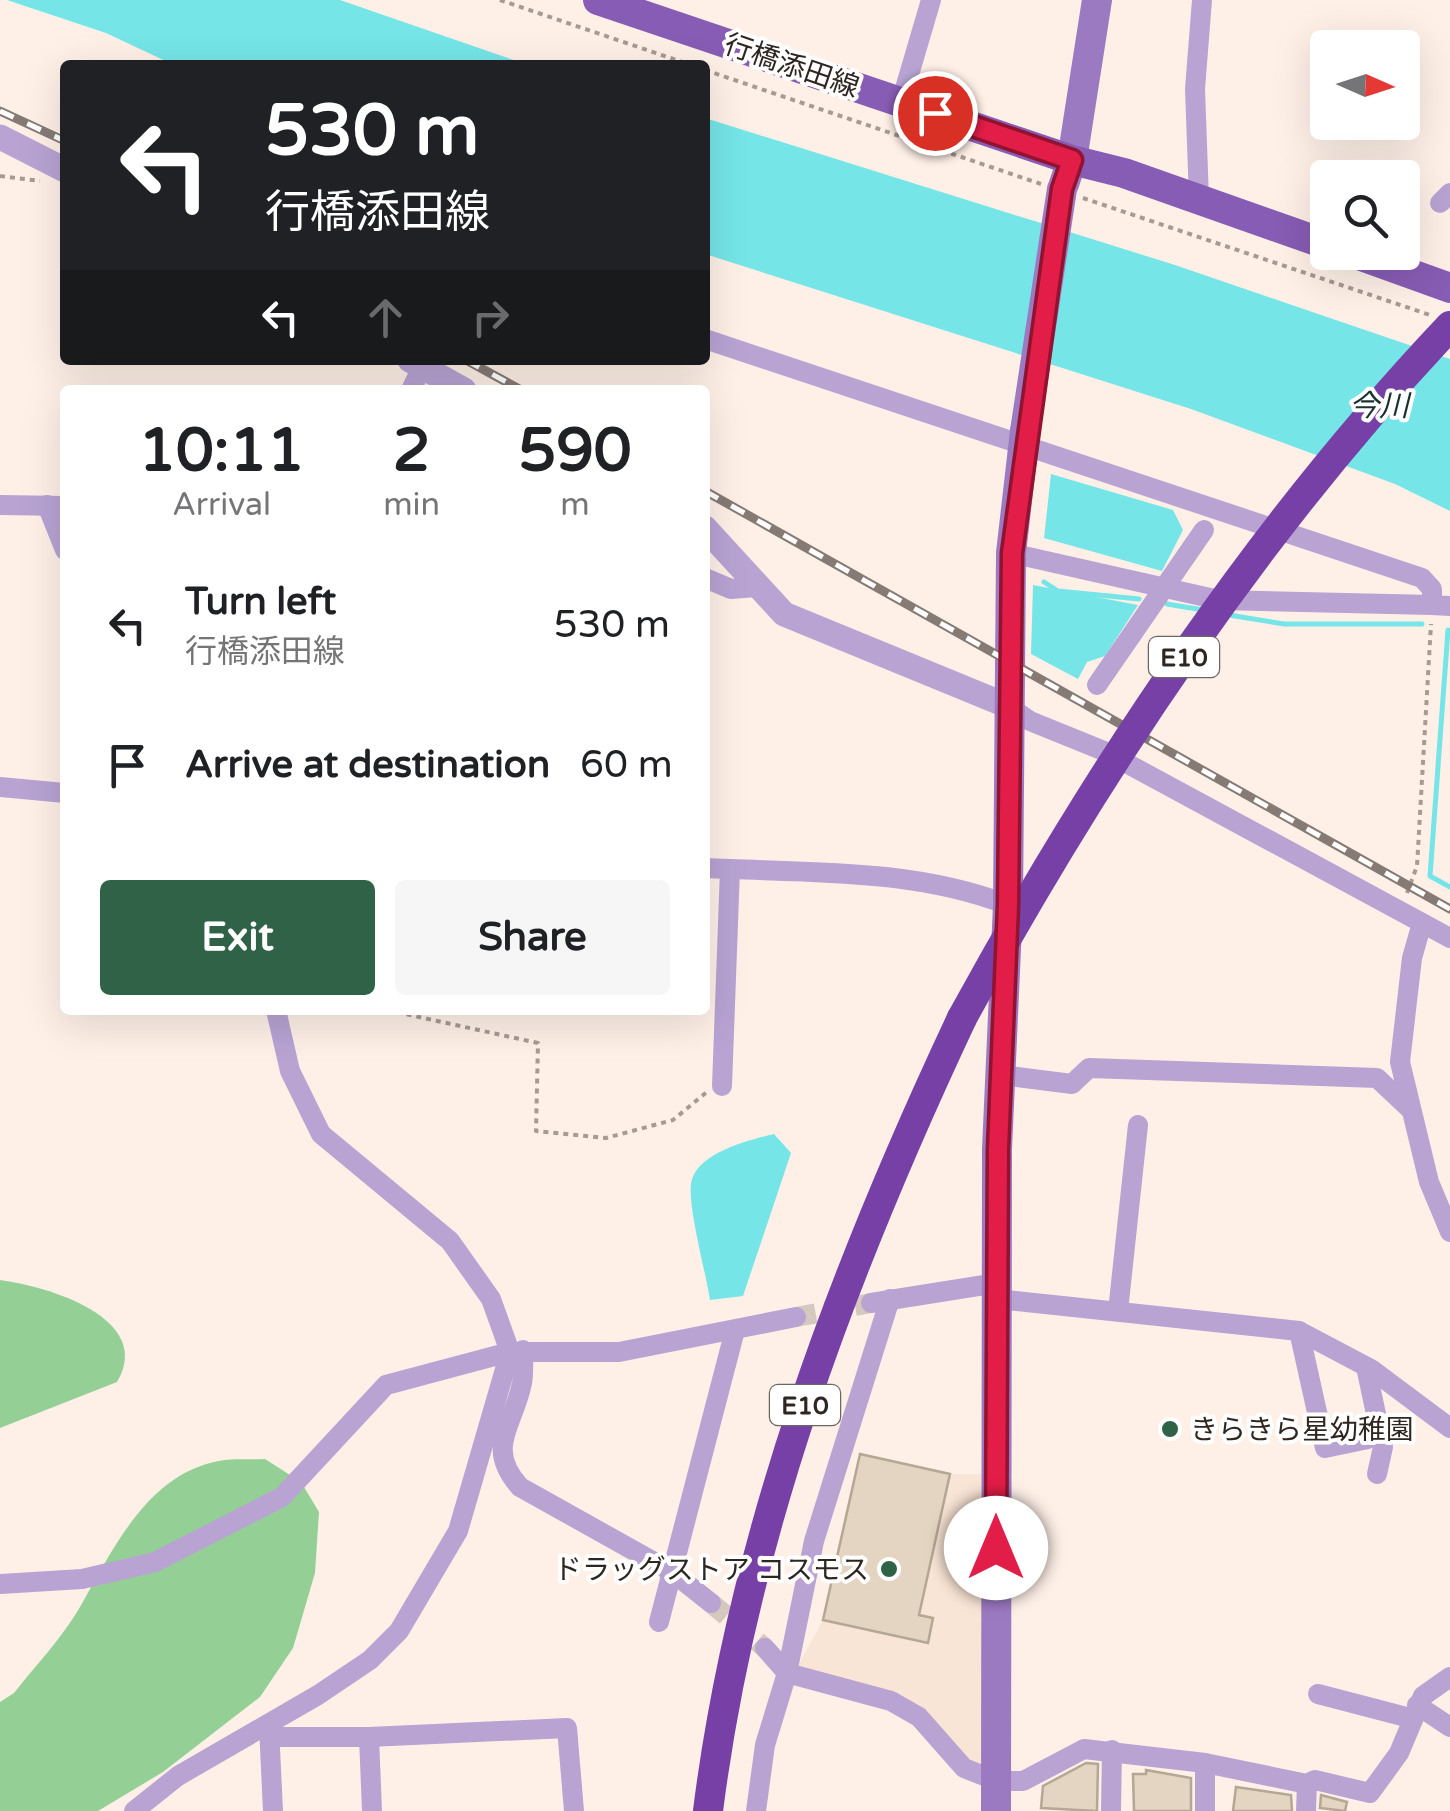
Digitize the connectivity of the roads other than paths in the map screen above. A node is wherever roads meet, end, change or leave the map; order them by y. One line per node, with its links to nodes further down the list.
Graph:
1 (598, 0): 5 (main road, 行橋添田線)
2 (931, 0): 5 (street)
3 (1097, 0): 7 (main road)
4 (1202, 0): 9 (street)
5 (900, 102): 7 (main road, 行橋添田線)
6 (0, 137): 8 (street)
7 (1072, 160): 9 (main road, 行橋添田線); 17 (main road, bridge)
8 (60, 176)
9 (1199, 199): 10 (main road, 行橋添田線)
10 (1310, 238)
11 (1400, 270): 12 (main road)
12 (1450, 288)
13 (1450, 326): 74 (highway, E10, bridge)
14 (710, 341): 17 (street)
15 (414, 372): 16 (street)
16 (450, 385)
17 (1024, 437): 22 (main road); 28 (street)
18 (0, 505): 19 (street)
19 (56, 505)
20 (1204, 530): 27 (street)
21 (710, 533): 23 (street)
22 (1012, 553): 27 (street); 30 (main road)
23 (732, 556): 24 (street); 26 (street)
24 (710, 564)
25 (710, 580): 26 (street)
26 (756, 587): 30 (street)
27 (1164, 589): 28 (street); 29 (street)
28 (1441, 606)
29 (1096, 685)
30 (1008, 706): 35 (main road); 36 (street)
31 (0, 787): 32 (street)
32 (60, 793)
33 (710, 868): 34 (street)
34 (730, 869): 35 (street); 40 (street)
35 (1008, 905): 39 (main road)
36 (1422, 923): 37 (street); 41 (street)
37 (1450, 938)
38 (277, 1015): 49 (street)
39 (1001, 1075): 41 (street); 44 (main road)
40 (722, 1086)
41 (1410, 1109): 43 (street)
42 (1138, 1125): 45 (street)
43 (1450, 1232)
44 (997, 1291): 45 (street); 58 (street); 69 (main road)
45 (1118, 1311): 48 (street)
46 (796, 1317): 47 (street)
47 (735, 1330): 49 (street); 53 (street)
48 (1299, 1331): 50 (street); 50 (street)
49 (517, 1351): 53 (street); 54 (street); 63 (street)
50 (1359, 1362): 51 (street); 52 (street)
51 (1450, 1428)
52 (1378, 1474)
53 (672, 1572): 55 (street); 56 (street)
54 (0, 1584)
55 (712, 1603)
56 (660, 1622)
57 (765, 1648): 58 (street)
58 (787, 1673): 69 (street); 75 (street)
59 (1450, 1677): 61 (street)
60 (1318, 1694): 61 (street)
61 (1414, 1712): 62 (street); 68 (street)
62 (1450, 1727)
63 (269, 1731): 64 (street); 70 (street); 71 (street)
64 (369, 1737): 72 (street); 73 (street)
65 (1112, 1750): 66 (street); 69 (street); 76 (street)
66 (1205, 1763): 67 (street); 77 (street)
67 (1307, 1784): 68 (street); 78 (street)
68 (1370, 1794): 79 (street)
69 (996, 1796)
70 (134, 1811)
71 (273, 1811)
72 (372, 1811)
73 (574, 1811)
74 (708, 1811)
75 (756, 1811)
76 (1111, 1811)
77 (1205, 1811)
78 (1306, 1811)
79 (1357, 1811)

